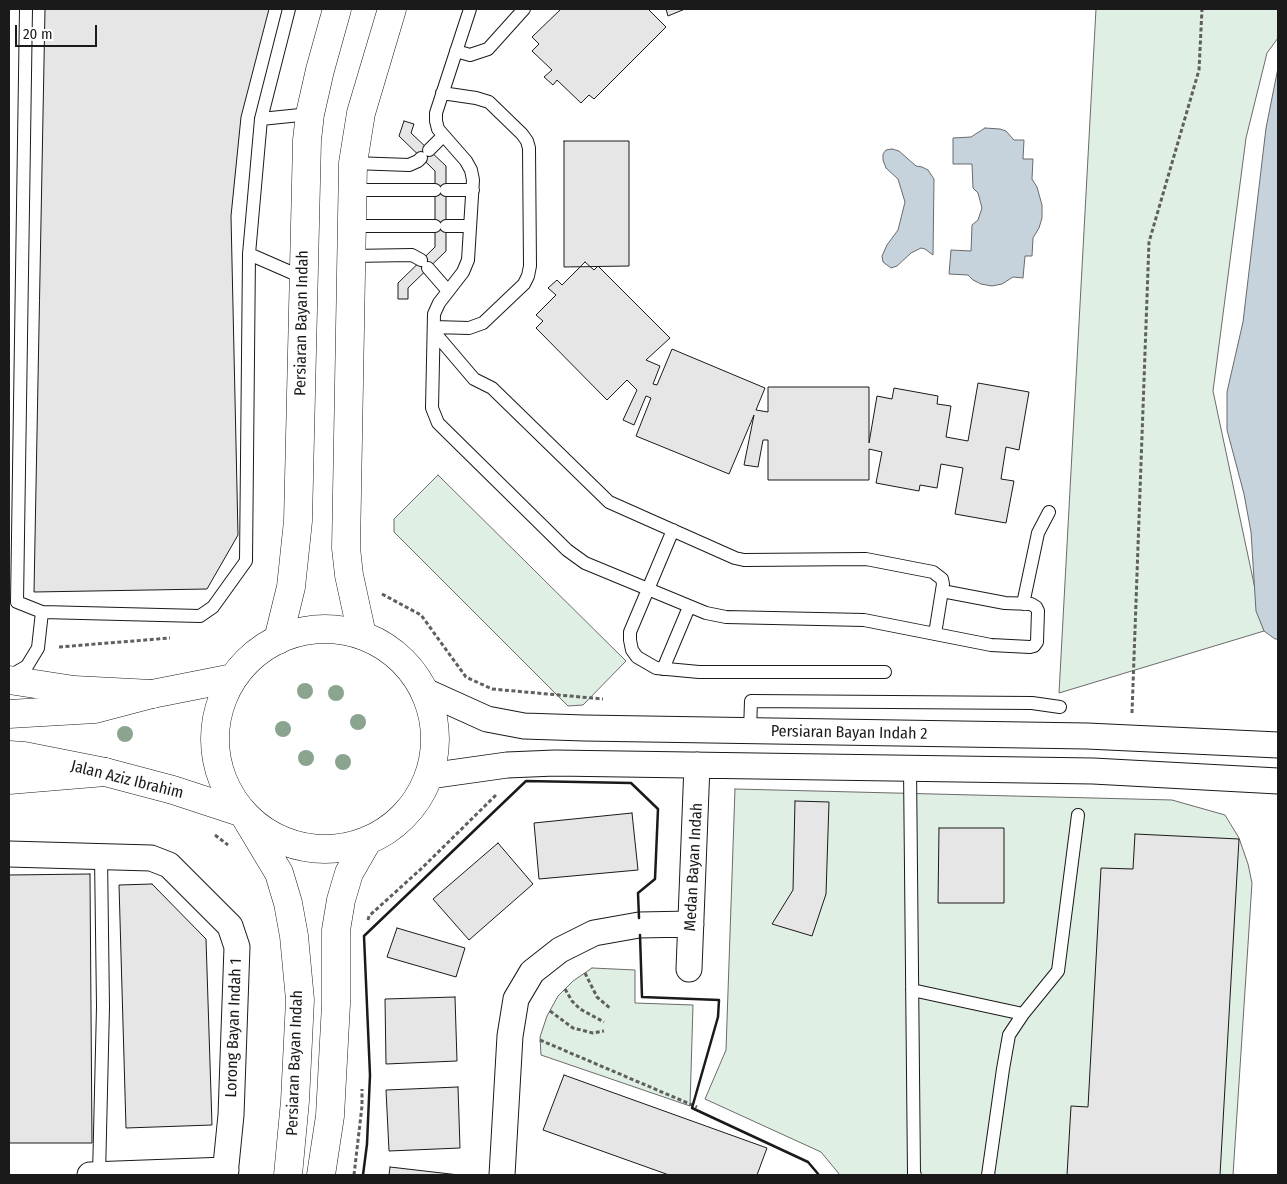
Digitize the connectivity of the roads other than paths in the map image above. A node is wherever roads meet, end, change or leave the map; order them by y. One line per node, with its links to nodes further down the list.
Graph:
1 (26, 9): 28 (lane)
2 (289, 9): 10 (lane)
3 (337, 9): 9 (main road, Persiaran Bayan Indah)
4 (392, 9): 12 (main road)
5 (470, 9): 7 (lane)
6 (524, 9): 7 (lane)
7 (456, 51): 8 (lane)
8 (442, 93): 11 (lane); 21 (lane)
9 (310, 114): 10 (lane); 19 (main road, Persiaran Bayan Indah)
10 (261, 119): 17 (lane)
11 (443, 136): 12 (lane); 14 (lane)
12 (353, 163): 13 (main road)
13 (352, 190): 14 (lane); 15 (main road)
14 (473, 190): 16 (lane)
15 (352, 226): 16 (lane); 18 (main road)
16 (470, 226): 20 (lane)
17 (249, 254): 19 (lane); 28 (lane)
18 (351, 256): 20 (lane); 30 (main road)
19 (304, 278): 31 (main road, Persiaran Bayan Indah)
20 (448, 291): 21 (lane)
21 (434, 330): 23 (lane); 24 (lane)
22 (1049, 512): 26 (lane)
23 (673, 530): 24 (lane); 25 (lane)
24 (648, 589): 27 (lane); 32 (lane)
25 (942, 591): 26 (lane); 29 (lane)
26 (1023, 604): 29 (lane)
27 (690, 606): 29 (lane); 32 (lane)
28 (42, 612): 34 (lane)
29 (935, 634)
30 (362, 635): 31 (main road, Persiaran Bayan Indah); 36 (main road, Persiaran Bayan Indah)
31 (278, 640): 35 (main road, Persiaran Bayan Indah)
32 (663, 669): 33 (lane)
33 (885, 672)
34 (9, 678): 37 (main road)
35 (233, 678): 37 (main road); 49 (main road, Persiaran Bayan Indah)
36 (425, 691): 40 (street, Persiaran Bayan Indah 2); 46 (main road, Persiaran Bayan Indah)
37 (152, 694): 39 (main road)
38 (1060, 707): 40 (lane)
39 (9, 714)
40 (750, 731): 41 (street, Persiaran Bayan Indah 2)
41 (1278, 745)
42 (9, 755): 45 (main road, Jalan Aziz Ibrahim)
43 (698, 765): 44 (street); 46 (street); 54 (street, Medan Bayan Indah)
44 (910, 768): 48 (street); 56 (lane)
45 (105, 772): 47 (main road); 49 (main road, Jalan Aziz Ibrahim)
46 (429, 776): 51 (main road, Persiaran Bayan Indah)
47 (9, 780)
48 (1278, 781)
49 (243, 813): 51 (main road, Persiaran Bayan Indah); 62 (main road, Persiaran Bayan Indah)
50 (1078, 815): 57 (lane)
51 (368, 840): 63 (main road)
52 (9, 854): 53 (street)
53 (101, 856): 58 (street, Lorong Bayan Indah 1); 61 (lane)
54 (691, 924): 55 (street, Medan Bayan Indah); 59 (street)
55 (689, 969)
56 (912, 990): 57 (lane); 64 (lane)
57 (1023, 1014): 65 (lane)
58 (226, 1173): 61 (street)
59 (507, 1174)
60 (90, 1175): 61 (street)
61 (99, 1175)
62 (288, 1175)
63 (321, 1175)
64 (916, 1175)
65 (988, 1175)

